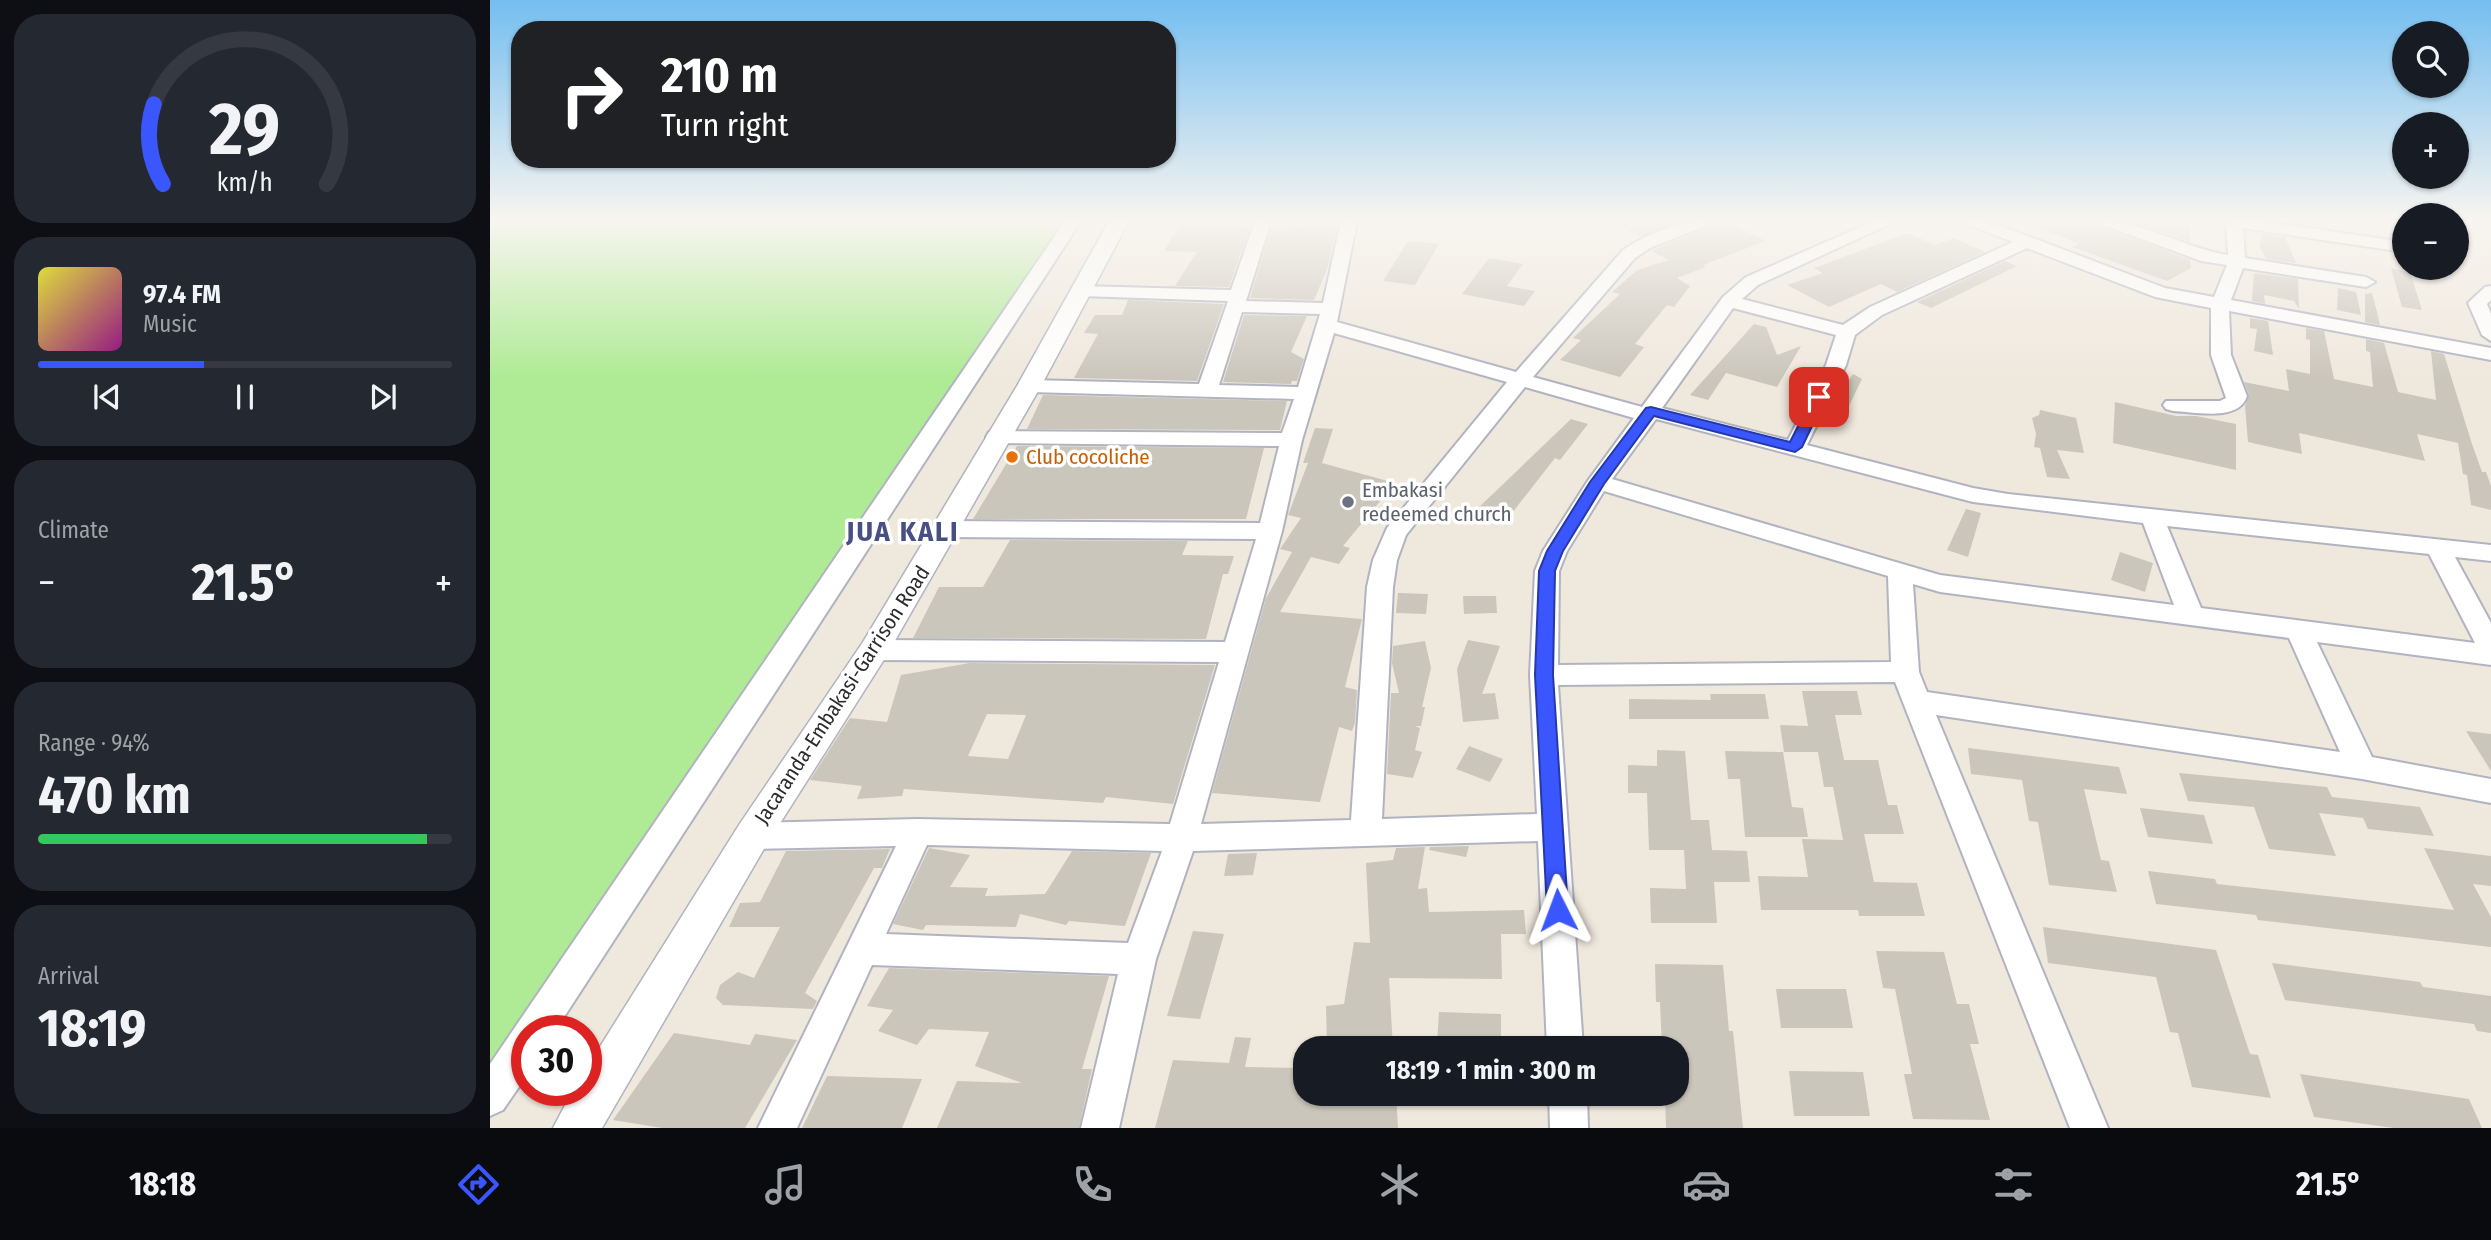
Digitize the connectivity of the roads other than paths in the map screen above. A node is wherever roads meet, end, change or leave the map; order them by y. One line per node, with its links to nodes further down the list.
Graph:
1 (1038, 274): 55 (street)
2 (1090, 274): 12 (street, Jacaranda-Embakasi-Garrison Road)
3 (1246, 274): 14 (street)
4 (1338, 274): 17 (street)
5 (1613, 274): 21 (street)
6 (1769, 274): 15 (street)
7 (1957, 274): 18 (street)
8 (2110, 274): 16 (street)
9 (2233, 274): 16 (street)
10 (2316, 274): 11 (street)
11 (2367, 282)
12 (1081, 290): 14 (street); 22 (street, Jacaranda-Embakasi-Garrison Road)
13 (2491, 291): 19 (street)
14 (1237, 301): 17 (street); 23 (street)
15 (1729, 301): 18 (street); 26 (street)
16 (2220, 305): 20 (street); 25 (street)
17 (1329, 317): 21 (street); 24 (street)
18 (1846, 332): 29 (street)
19 (2490, 332)
20 (2491, 354)
21 (1521, 378): 26 (street); 50 (street)
22 (1029, 386): 23 (street); 27 (street, Jacaranda-Embakasi-Garrison Road)
23 (1207, 391): 24 (street)
24 (1306, 393): 28 (street)
25 (2173, 405)
26 (1649, 413): 29 (street); 30 (street)
27 (997, 437): 28 (street); 32 (street, Jacaranda-Embakasi-Garrison Road)
28 (1291, 440): 33 (street)
29 (1795, 447): 31 (street)
30 (1598, 482): 36 (street); 44 (street)
31 (2152, 517): 34 (street); 37 (street)
32 (947, 529): 33 (street); 40 (street, Jacaranda-Embakasi-Garrison Road)
33 (1270, 531): 41 (street)
34 (2438, 548): 35 (street); 39 (street)
35 (2491, 554)
36 (1900, 573): 37 (street); 43 (street)
37 (2192, 618): 38 (street)
38 (2298, 630): 42 (street); 46 (street)
39 (2491, 648)
40 (874, 650): 41 (street); 51 (street, Jacaranda-Embakasi-Garrison Road)
41 (1234, 652): 52 (street)
42 (2491, 655)
43 (1905, 672): 44 (street); 45 (street)
44 (1544, 675): 48 (street)
45 (1916, 701): 46 (street); 64 (street)
46 (2362, 767): 47 (street)
47 (2491, 791)
48 (1553, 827): 50 (street); 56 (street)
49 (918, 832): 51 (street); 52 (street); 53 (street)
50 (1366, 832): 52 (street)
51 (752, 836): 60 (street, Jacaranda-Embakasi-Garrison Road)
52 (1182, 838): 54 (street)
53 (861, 949): 54 (street); 61 (street)
54 (1139, 959): 62 (street)
55 (545, 1015)
56 (1564, 1036)
57 (511, 1066): 58 (street)
58 (490, 1097)
59 (1568, 1106): 63 (street)
60 (576, 1128)
61 (777, 1128)
62 (1100, 1128)
63 (1569, 1128)
64 (2089, 1128)

